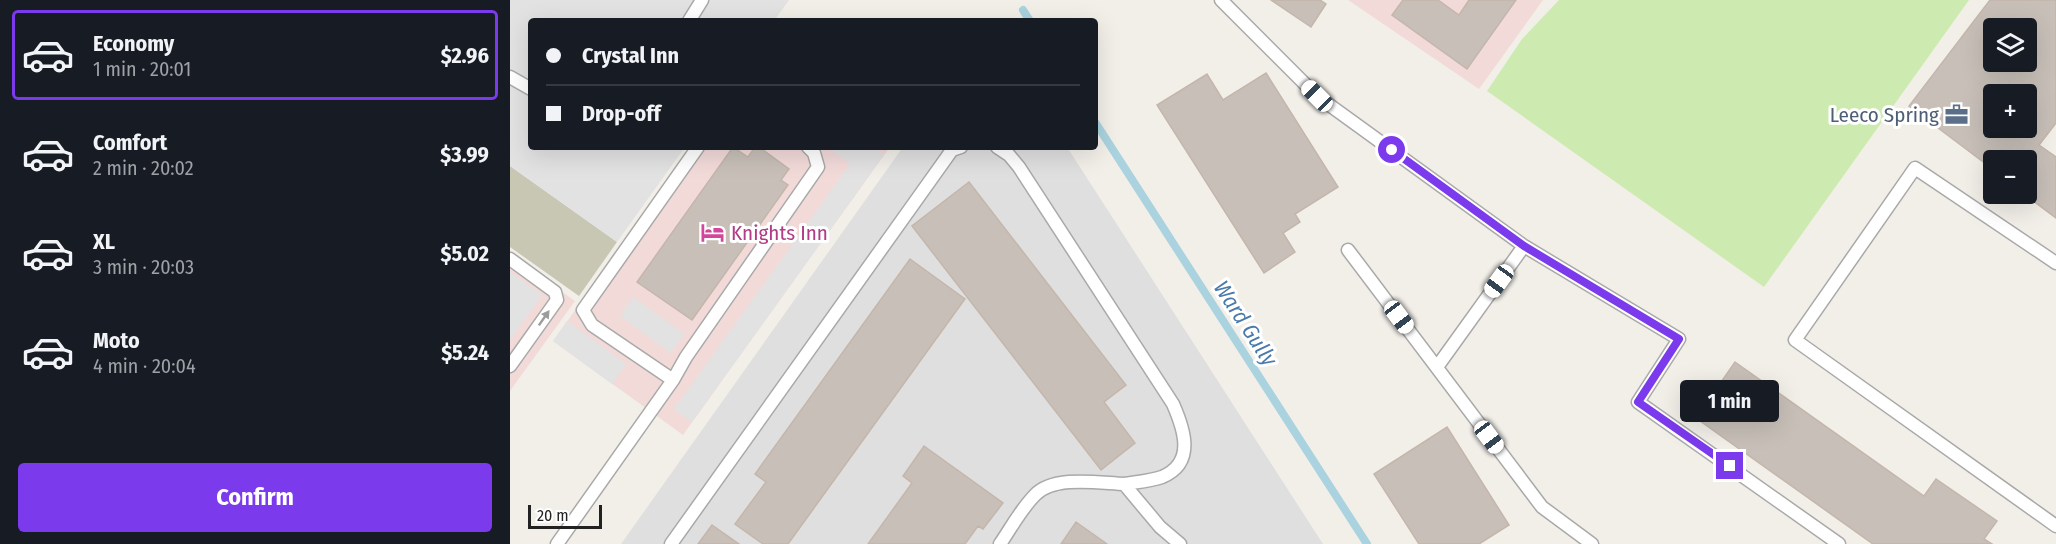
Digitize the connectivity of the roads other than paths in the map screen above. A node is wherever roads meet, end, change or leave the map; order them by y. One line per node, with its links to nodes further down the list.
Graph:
1 (702, 0): 3 (lane)
2 (1221, 0): 10 (lane)
3 (691, 18)
4 (510, 77): 5 (lane)
5 (528, 87)
6 (696, 150): 16 (lane)
7 (810, 150): 16 (lane)
8 (952, 150): 20 (lane)
9 (1002, 150): 17 (lane)
10 (1524, 246): 15 (lane); 24 (lane)
11 (1348, 250): 15 (lane)
12 (510, 259): 14 (lane, one-way to 12)
13 (2056, 263): 18 (lane)
14 (512, 359)
15 (1437, 367): 23 (lane)
16 (673, 380): 19 (lane)
17 (1124, 484): 21 (lane); 22 (lane)
18 (2056, 526)
19 (557, 544)
20 (671, 544)
21 (999, 544)
22 (1180, 544)
23 (1592, 544)
24 (1839, 544)

